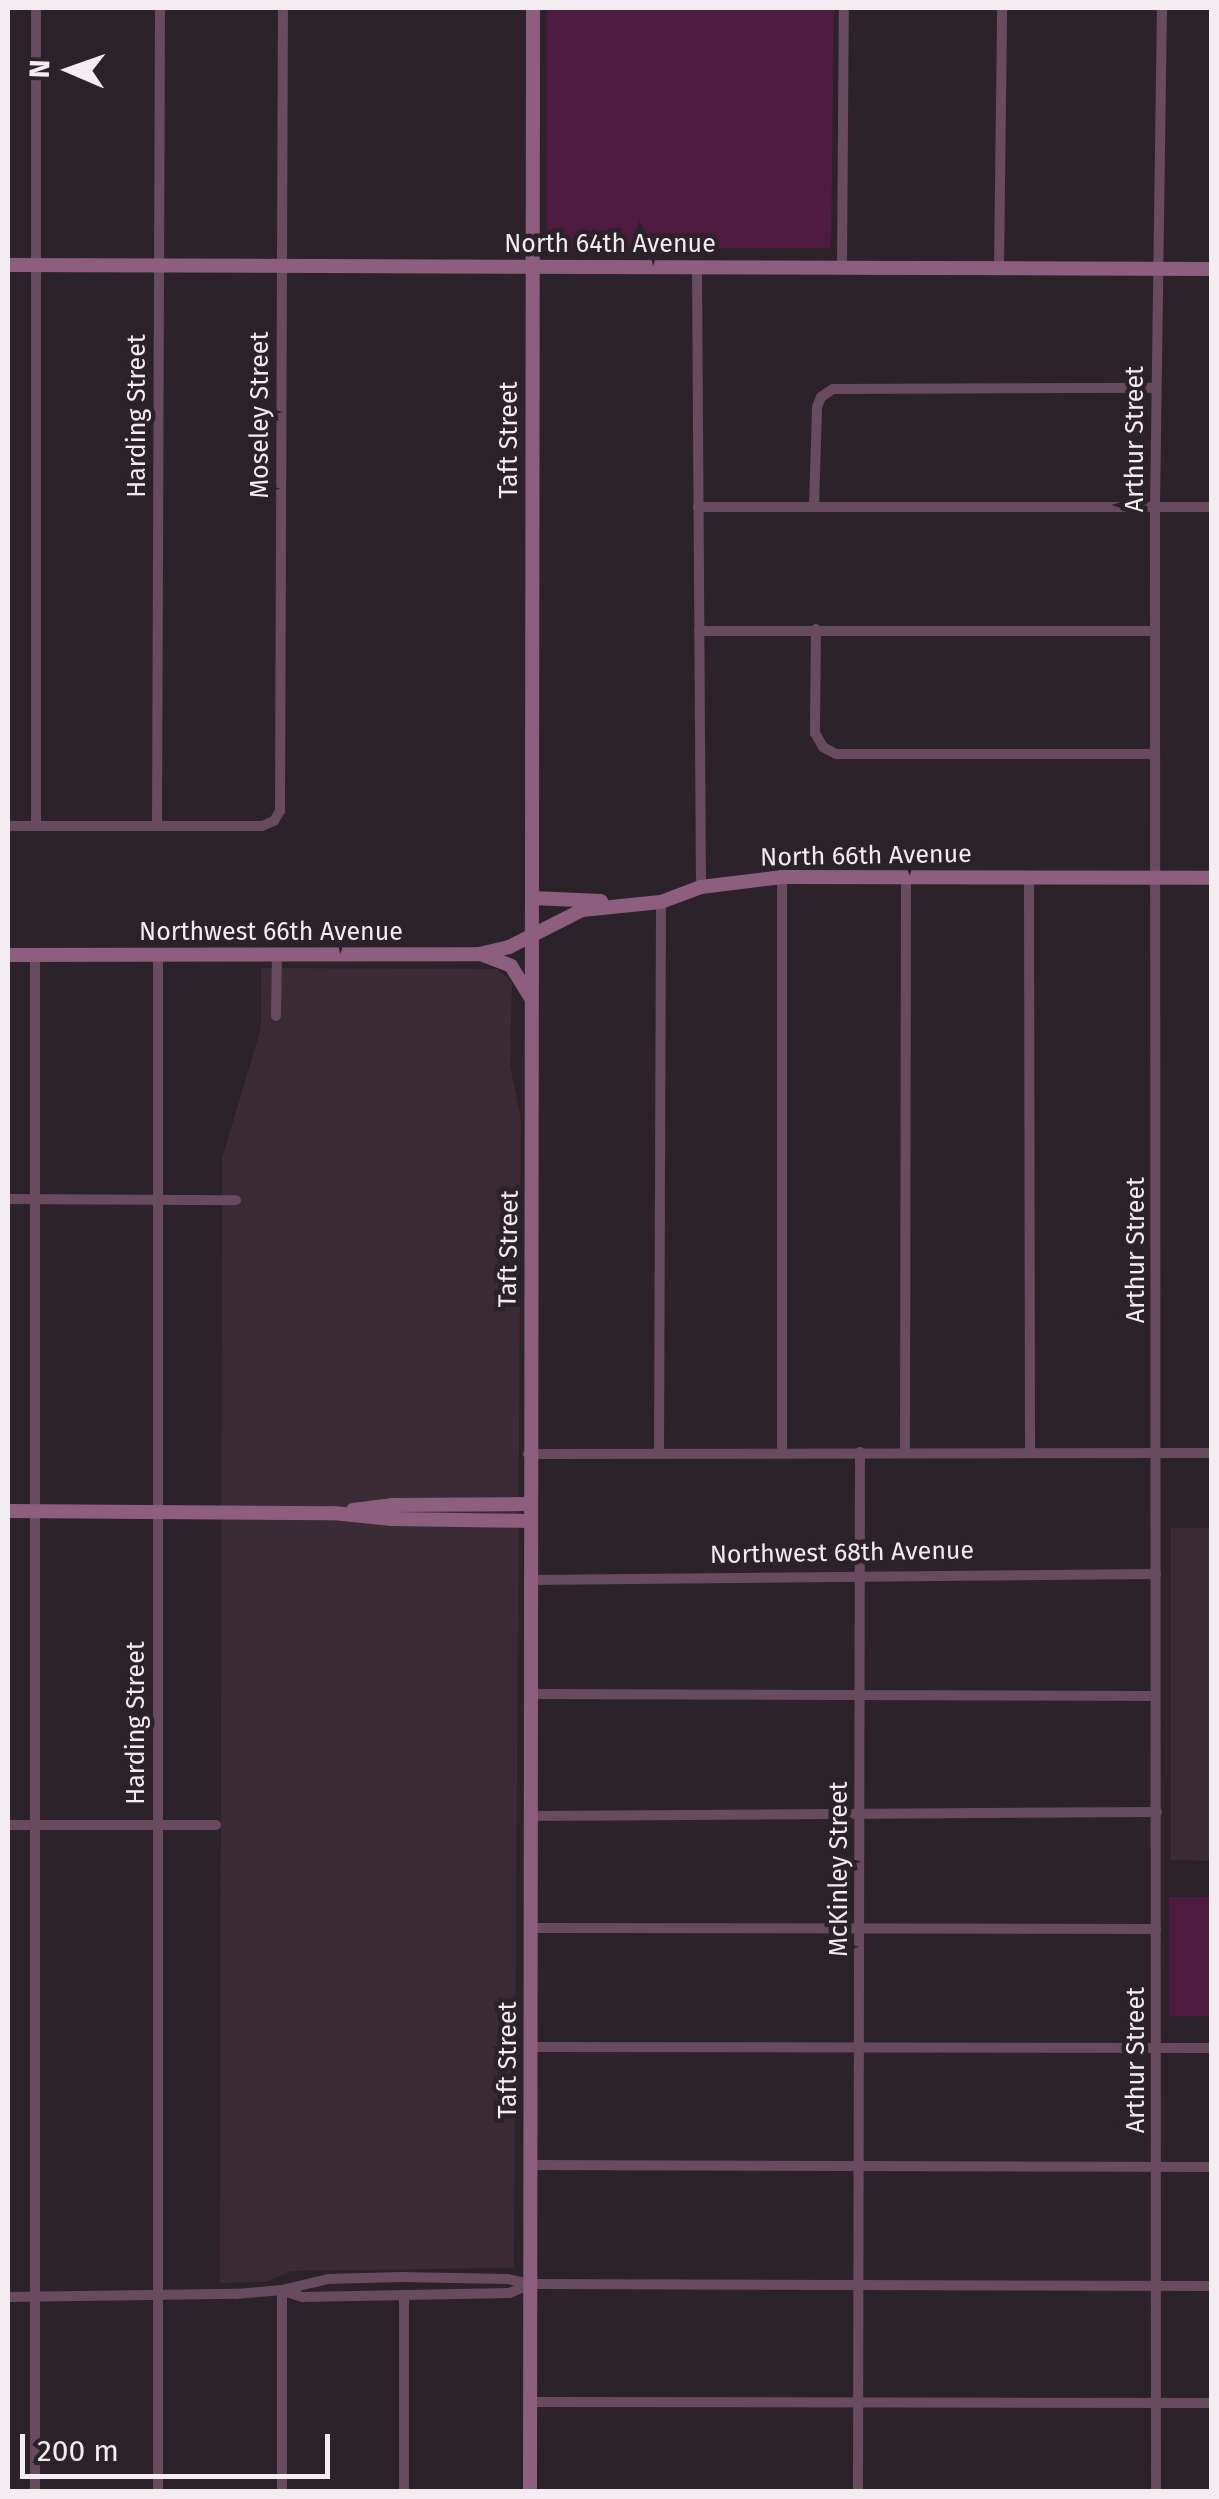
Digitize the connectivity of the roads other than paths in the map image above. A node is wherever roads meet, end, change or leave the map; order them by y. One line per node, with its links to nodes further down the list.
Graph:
1 (36, 8): 9 (street)
2 (160, 8): 10 (street, Harding Street)
3 (282, 8): 11 (street, Moseley Street)
4 (533, 8): 12 (street, Taft Street)
5 (844, 8): 13 (street)
6 (1002, 8): 14 (street)
7 (1162, 8): 17 (street, Arthur Street)
8 (8, 264): 9 (street, North 64th Avenue)
9 (34, 265): 10 (street, North 64th Avenue); 28 (street)
10 (158, 265): 11 (street, North 64th Avenue); 29 (street, Harding Street)
11 (280, 266): 12 (street, North 64th Avenue); 29 (street, Moseley Street)
12 (531, 266): 15 (street, North 64th Avenue); 36 (street, Taft Street)
13 (842, 266): 14 (street, North 64th Avenue); 15 (street, North 64th Avenue)
14 (999, 267): 17 (street, North 64th Avenue)
15 (697, 268): 20 (street)
16 (1212, 269): 17 (street, North 64th Avenue)
17 (1157, 270): 18 (street, Arthur Street)
18 (1156, 388): 19 (street); 21 (street, Arthur Street)
19 (814, 505): 20 (street); 21 (street)
20 (698, 507): 24 (street)
21 (1155, 507): 22 (street); 25 (street, Arthur Street)
22 (1212, 507)
23 (816, 629): 24 (street); 25 (street); 26 (street)
24 (699, 631): 35 (street)
25 (1155, 631): 26 (street, Arthur Street)
26 (1155, 754): 34 (street, Arthur Street)
27 (8, 826): 28 (street)
28 (36, 826): 29 (street)
29 (157, 826)
30 (906, 876): 31 (street, North 66th Avenue); 32 (street, North 66th Avenue); 52 (street)
31 (782, 877): 35 (street, North 66th Avenue); 56 (street)
32 (1029, 878): 34 (street, North 66th Avenue); 53 (street)
33 (1212, 878): 34 (street, North 66th Avenue)
34 (1155, 879): 54 (street, Arthur Street)
35 (701, 887): 37 (street, North 66th Avenue)
36 (532, 898): 38 (street); 39 (street, Taft Street)
37 (661, 902): 38 (street, North 66th Avenue); 55 (street)
38 (614, 904): 39 (street, North 66th Avenue)
39 (532, 936): 40 (street, Northwest 66th Avenue); 45 (street, Taft Street)
40 (479, 954): 44 (street, Northwest 66th Avenue); 45 (street)
41 (8, 955): 42 (street, Northwest 66th Avenue)
42 (35, 955): 43 (street, Northwest 66th Avenue); 48 (street)
43 (158, 955): 44 (street, Northwest 66th Avenue); 49 (street, Harding Street)
44 (278, 955): 46 (street)
45 (532, 999): 58 (street, Taft Street)
46 (276, 1016)
47 (8, 1200): 48 (street)
48 (34, 1200): 49 (street); 61 (street)
49 (158, 1200): 50 (street); 62 (street, Harding Street)
50 (236, 1200)
51 (860, 1452): 52 (street); 56 (street); 65 (street, McKinley Street)
52 (905, 1452): 53 (street)
53 (1030, 1452): 54 (street)
54 (1157, 1452): 57 (street); 66 (street, Arthur Street)
55 (659, 1453): 56 (street); 58 (street)
56 (782, 1453)
57 (1212, 1453)
58 (528, 1454): 59 (street, Taft Street)
59 (528, 1504): 63 (street); 64 (street, Taft Street)
60 (8, 1512): 61 (street)
61 (33, 1512): 62 (street); 75 (street)
62 (158, 1512): 63 (street); 76 (street, Harding Street)
63 (333, 1513): 64 (street)
64 (528, 1521): 67 (street, Taft Street)
65 (860, 1574): 66 (street, Northwest 68th Avenue); 67 (street, Northwest 68th Avenue); 68 (street, McKinley Street)
66 (1156, 1574): 70 (street, Arthur Street)
67 (528, 1580): 69 (street, Taft Street)
68 (859, 1692): 69 (street); 70 (street); 71 (street, McKinley Street)
69 (530, 1694): 73 (street, Taft Street)
70 (1155, 1696): 72 (street, Arthur Street)
71 (858, 1811): 72 (street); 73 (street); 79 (street, McKinley Street)
72 (1157, 1812): 80 (street, Arthur Street)
73 (530, 1816): 78 (street, Taft Street)
74 (8, 1825): 75 (street)
75 (33, 1825): 76 (street); 97 (street)
76 (156, 1825): 77 (street); 94 (street, Harding Street)
77 (216, 1825)
78 (530, 1928): 79 (street); 81 (street, Taft Street)
79 (860, 1929): 80 (street); 82 (street, McKinley Street)
80 (1156, 1929): 83 (street, Arthur Street)
81 (531, 2047): 82 (street); 85 (street, Taft Street)
82 (859, 2048): 83 (street); 86 (street, McKinley Street)
83 (1156, 2048): 84 (street); 88 (street, Arthur Street)
84 (1212, 2048)
85 (530, 2165): 86 (street); 89 (street, Taft Street)
86 (858, 2166): 88 (street); 90 (street, McKinley Street)
87 (1212, 2167): 88 (street)
88 (1156, 2168): 91 (street, Arthur Street)
89 (530, 2284): 90 (street); 93 (street); 95 (street); 98 (street, Taft Street)
90 (858, 2285): 91 (street); 99 (street, McKinley Street)
91 (1157, 2286): 92 (street); 100 (street, Arthur Street)
92 (1212, 2286)
93 (282, 2290): 94 (street); 95 (street); 104 (street)
94 (158, 2295): 97 (street); 103 (street, Harding Street)
95 (404, 2295): 105 (street)
96 (8, 2296): 97 (street)
97 (35, 2296): 102 (street)
98 (530, 2402): 99 (street); 106 (street, Taft Street)
99 (857, 2402): 100 (street); 107 (street, McKinley Street)
100 (1155, 2402): 101 (street); 108 (street, Arthur Street)
101 (1212, 2403)
102 (35, 2492)
103 (158, 2492)
104 (282, 2492)
105 (404, 2492)
106 (530, 2492)
107 (858, 2492)
108 (1156, 2492)

